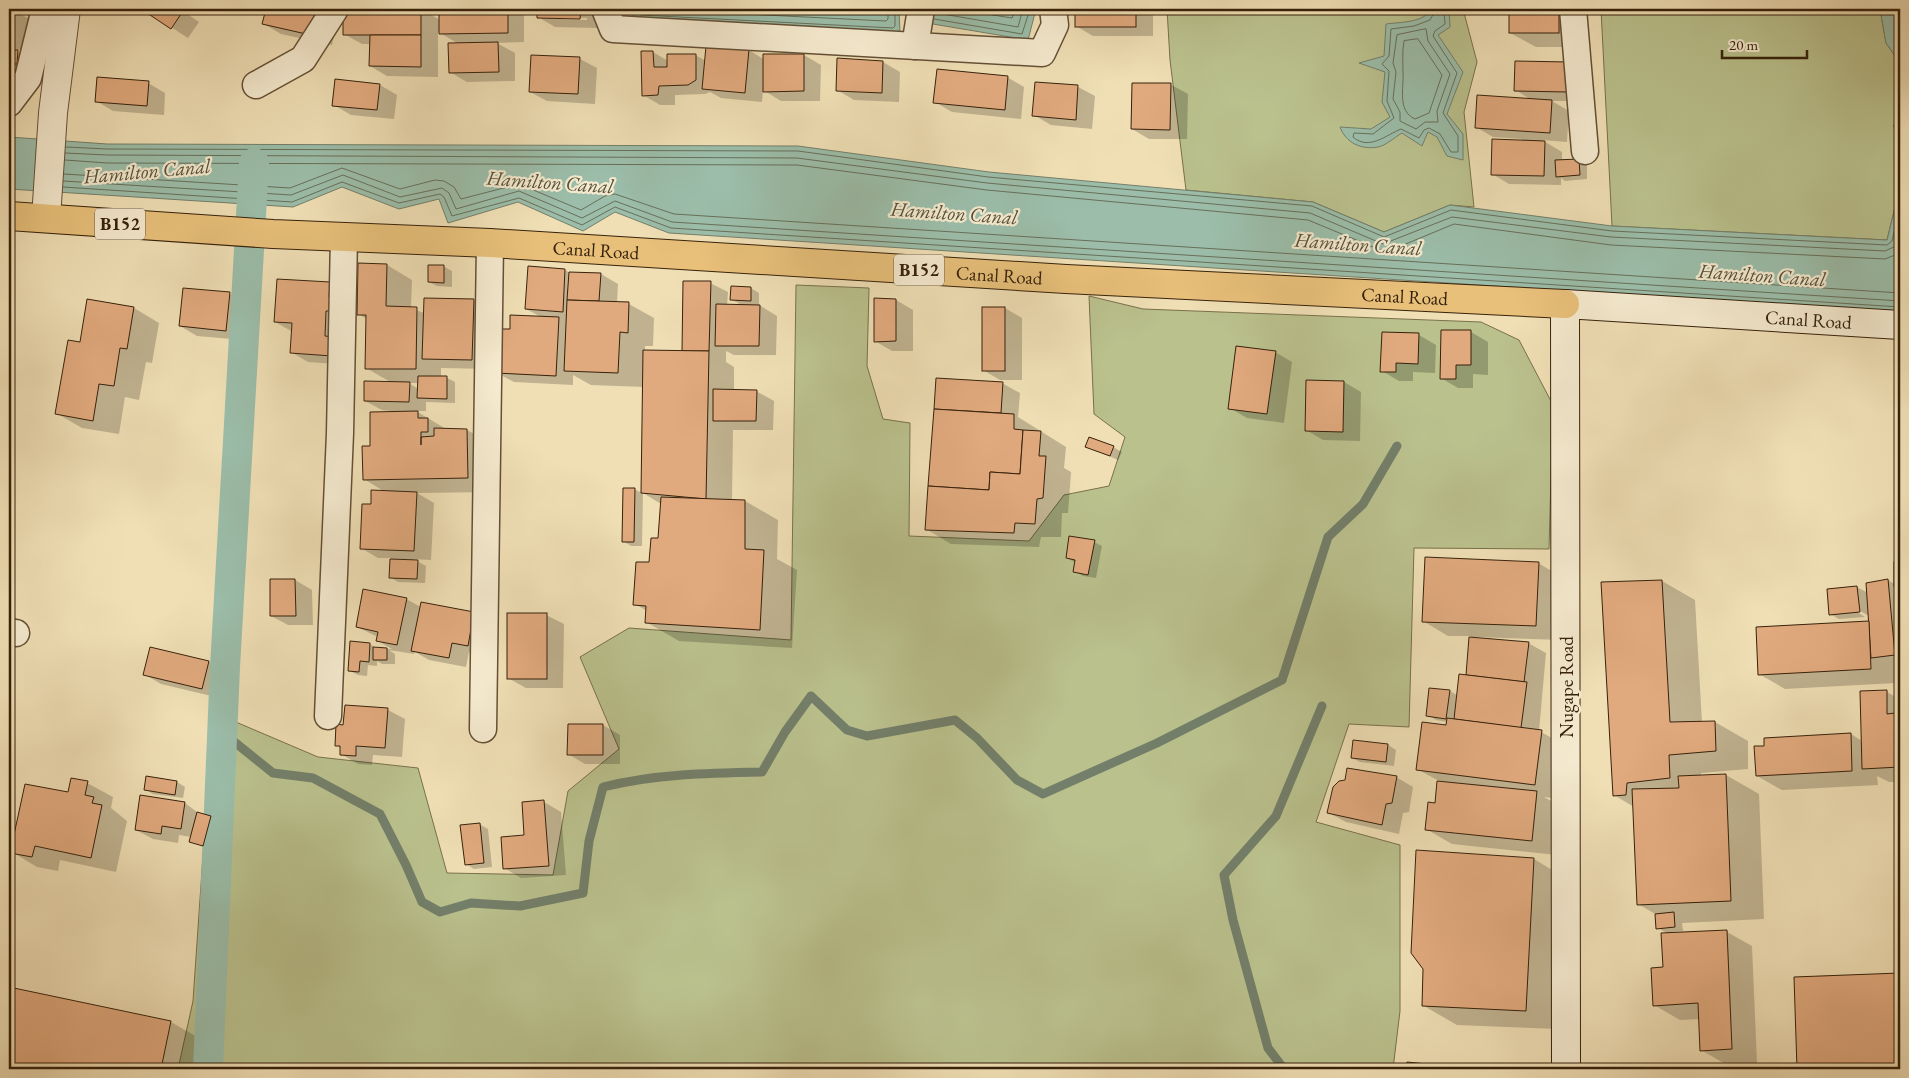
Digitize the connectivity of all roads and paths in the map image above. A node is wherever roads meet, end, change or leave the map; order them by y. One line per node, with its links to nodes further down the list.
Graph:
1 (45, 9): 10 (street)
2 (66, 9): 13 (main road)
3 (335, 9): 9 (street)
4 (605, 9): 8 (street)
5 (921, 9): 8 (street)
6 (1053, 9): 8 (street)
7 (1573, 9): 11 (street)
8 (916, 46)
9 (256, 85)
10 (9, 103)
11 (1586, 151)
12 (9, 216): 13 (main road, Canal Road / B152)
13 (46, 218): 14 (main road, Canal Road / B152)
14 (344, 238): 15 (main road, Canal Road / B152); 18 (street)
15 (490, 243): 16 (main road, Canal Road / B152); 19 (street)
16 (1565, 304): 17 (main road, Canal Road); 20 (main road, Nugape Road)
17 (1900, 326)
18 (328, 716)
19 (483, 729)
20 (1566, 1069)

